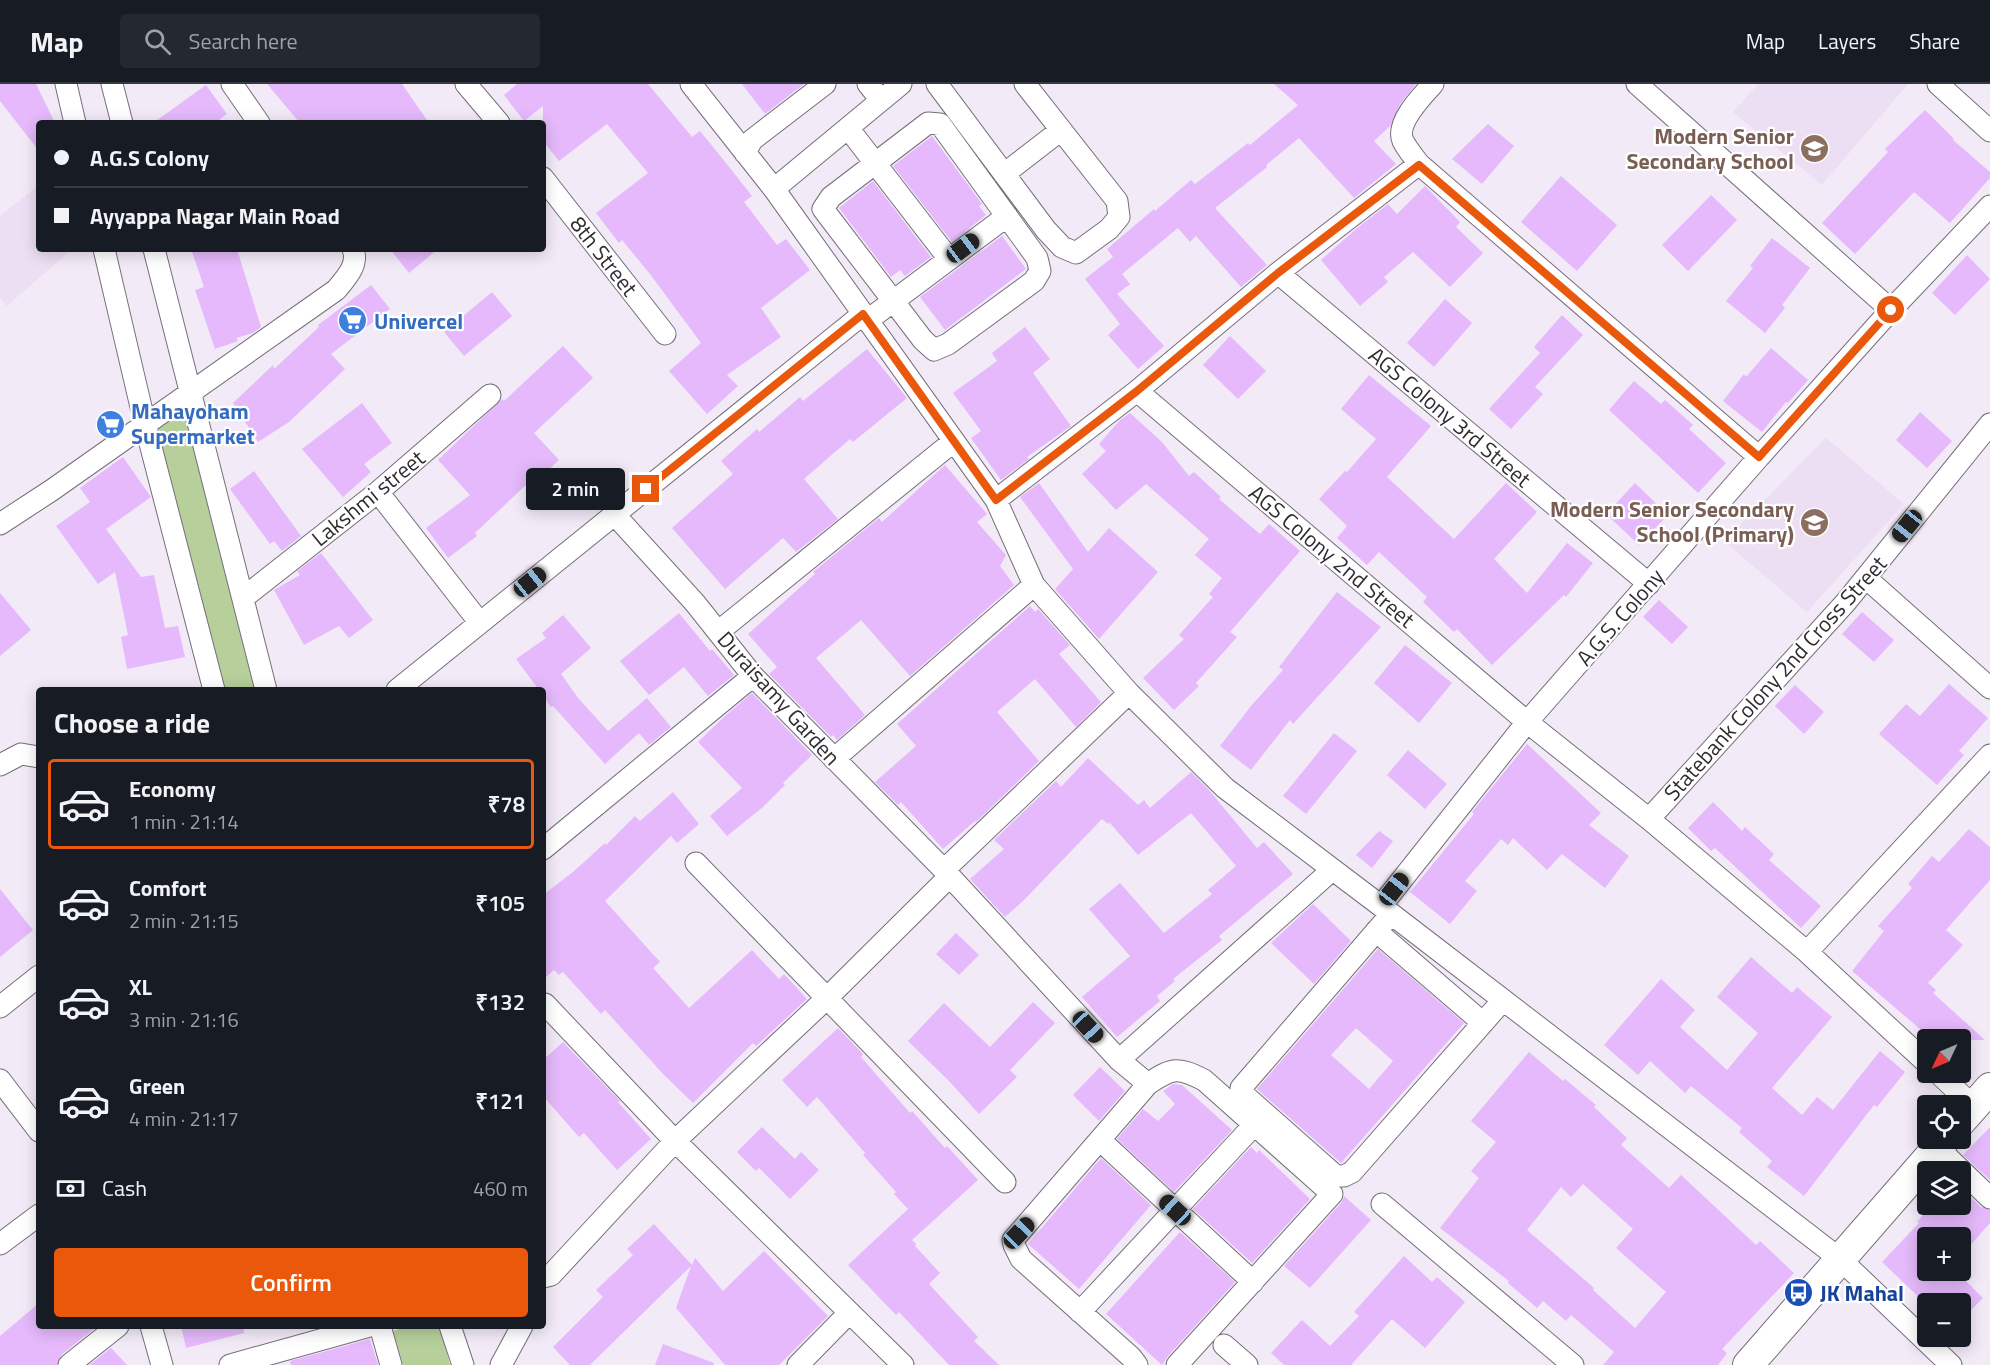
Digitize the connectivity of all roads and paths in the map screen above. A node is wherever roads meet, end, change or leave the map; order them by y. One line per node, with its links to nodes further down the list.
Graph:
1 (66, 84): 14 (street)
2 (112, 84): 15 (street)
3 (232, 84): 16 (street)
4 (466, 84): 17 (street)
5 (825, 84): 21 (street)
6 (901, 84): 13 (street)
7 (937, 84): 24 (street)
8 (1025, 84): 19 (street)
9 (1433, 84): 23 (street)
10 (1637, 84): 35 (street)
11 (1938, 84): 20 (street)
12 (697, 86): 21 (street)
13 (875, 92): 18 (street)
14 (74, 120)
15 (121, 120)
16 (257, 120)
17 (496, 120)
18 (848, 128): 22 (street); 26 (street)
19 (1061, 130): 24 (street); 24 (street)
20 (1990, 131)
21 (745, 153): 26 (street)
22 (875, 163): 28 (street); 32 (street); 34 (street)
23 (1419, 165): 33 (street); 44 (street)
24 (1004, 174)
25 (546, 182): 37 (street, 8th Street)
26 (774, 189): 36 (street)
27 (1990, 206): 35 (street, A.G.S. Colony)
28 (1007, 216): 32 (street); 34 (street)
29 (105, 252): 41 (street)
30 (155, 252): 39 (street)
31 (354, 252): 39 (street)
32 (949, 259): 34 (street)
33 (1278, 273): 38 (street); 50 (street, AGS Colony 3rd Street)
34 (894, 301): 36 (street)
35 (1891, 310): 44 (street, A.G.S. Colony)
36 (866, 317): 43 (street); 47 (street)
37 (665, 334)
38 (1137, 391): 46 (street); 61 (street, AGS Colony 2nd Street)
39 (191, 392): 41 (street); 52 (street)
40 (490, 395): 45 (street, Lakshmi street)
41 (145, 424): 48 (street); 56 (street)
42 (1990, 424): 49 (street, Statebank Colony 2nd Cross Street)
43 (954, 441): 46 (street); 54 (street)
44 (1759, 457): 50 (street, A.G.S. Colony)
45 (378, 492): 52 (street, Lakshmi street); 53 (street)
46 (996, 500): 51 (street)
47 (614, 514): 53 (street); 54 (street, Duraisamy Garden)
48 (3, 516)
49 (1866, 578): 59 (street); 66 (street, Statebank Colony 2nd Cross Street)
50 (1649, 584): 61 (street, A.G.S. Colony)
51 (1034, 585): 60 (street); 64 (street)
52 (243, 598): 57 (street)
53 (480, 623): 58 (street)
54 (718, 632): 55 (street, Duraisamy Garden)
55 (753, 676): 64 (street, Duraisamy Garden); 67 (street)
56 (213, 687)
57 (265, 687)
58 (401, 687)
59 (1990, 687)
60 (1129, 693): 69 (street); 70 (street)
61 (1527, 722): 66 (street, AGS Colony 2nd Street); 71 (street, A.G.S. Colony)
62 (1990, 755): 73 (street)
63 (36, 756): 65 (street)
64 (834, 759): 70 (street, Duraisamy Garden)
65 (0, 765)
66 (1649, 819): 73 (street, AGS Colony 2nd Street)
67 (546, 847)
68 (696, 863): 75 (street)
69 (1332, 870): 71 (street); 81 (street)
70 (947, 874): 75 (street); 81 (street, Duraisamy Garden)
71 (1386, 910): 72 (street, A.G.S. Colony); 76 (street)
72 (1376, 931): 79 (street); 79 (street, A.G.S. Colony)
73 (1807, 952): 80 (street, AGS Colony 2nd Street)
74 (36, 978): 78 (street)
75 (827, 998): 89 (street); 92 (street)
76 (1503, 1000): 79 (street); 98 (street)
77 (546, 1005): 89 (street)
78 (0, 1007)
79 (1483, 1023)
80 (1917, 1054)
81 (1119, 1060): 84 (street, Duraisamy Garden)
82 (0, 1080): 87 (street)
83 (1949, 1083): 85 (street)
84 (1148, 1084): 86 (street); 88 (street)
85 (1975, 1106)
86 (1254, 1125): 95 (street); 100 (street)
87 (36, 1127)
88 (1100, 1140): 95 (street); 101 (street)
89 (675, 1141): 99 (street); 102 (street)
90 (1937, 1149): 98 (street)
91 (1947, 1149): 93 (street)
92 (1005, 1182)
93 (1990, 1198)
94 (1382, 1204): 121 (street)
95 (1175, 1210): 100 (street); 101 (street)
96 (36, 1217): 97 (street)
97 (0, 1244)
98 (1840, 1259): 122 (street); 123 (street)
99 (546, 1280)
100 (1253, 1282): 119 (street)
101 (1080, 1312): 118 (street)
102 (849, 1313): 116 (street); 117 (street)
103 (114, 1329): 110 (street)
104 (152, 1329): 111 (street)
105 (359, 1329): 112 (street)
106 (381, 1329): 113 (street)
107 (451, 1329): 114 (street)
108 (520, 1329): 115 (street)
109 (1224, 1345): 120 (street)
110 (69, 1365)
111 (162, 1365)
112 (230, 1365)
113 (391, 1365)
114 (463, 1365)
115 (501, 1365)
116 (798, 1365)
117 (903, 1365)
118 (1137, 1365)
119 (1177, 1365)
120 (1247, 1365)
121 (1573, 1365)
122 (1748, 1365)
123 (1951, 1365)

